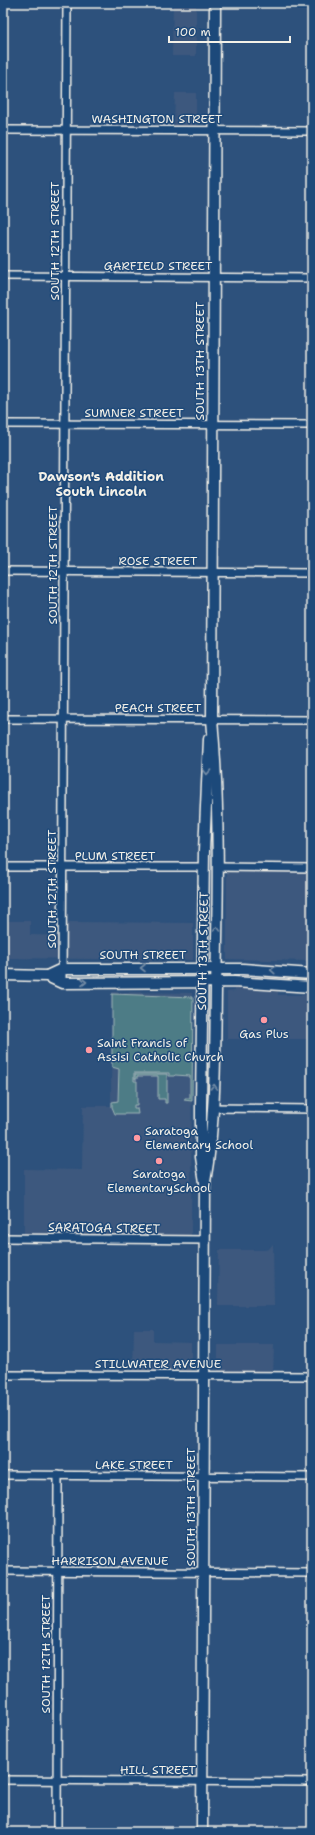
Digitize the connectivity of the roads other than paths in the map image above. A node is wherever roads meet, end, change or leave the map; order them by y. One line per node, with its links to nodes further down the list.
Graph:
1 (67, 3): 4 (street, SOUTH 12TH STREET)
2 (215, 3): 5 (main road, SOUTH 13TH STREET)
3 (3, 130): 4 (street, WASHINGTON STREET)
4 (67, 130): 5 (street, WASHINGTON STREET); 8 (street, SOUTH 12TH STREET)
5 (214, 130): 6 (street, WASHINGTON STREET); 9 (main road, SOUTH 13TH STREET)
6 (312, 131)
7 (3, 276): 8 (street, GARFIELD STREET)
8 (66, 277): 9 (street, GARFIELD STREET); 12 (street, SOUTH 12TH STREET)
9 (213, 277): 10 (street, GARFIELD STREET); 13 (main road, SOUTH 13TH STREET)
10 (312, 278)
11 (3, 424): 12 (street, SUMNER STREET)
12 (65, 424): 13 (street, SUMNER STREET); 16 (street, SOUTH 12TH STREET)
13 (213, 425): 14 (street, SUMNER STREET); 17 (main road, SOUTH 13TH STREET)
14 (312, 426)
15 (3, 571): 16 (street, ROSE STREET)
16 (64, 572): 17 (street, ROSE STREET); 20 (street, SOUTH 12TH STREET)
17 (212, 572): 18 (street, ROSE STREET); 21 (main road, SOUTH 13TH STREET)
18 (312, 573)
19 (3, 719): 20 (street, PEACH STREET)
20 (64, 719): 21 (street, PEACH STREET); 24 (street, SOUTH 12TH STREET)
21 (212, 719): 22 (street, PEACH STREET); 25 (main road, SOUTH 13TH STREET, one-way to 25); 26 (main road, SOUTH 13TH STREET)
22 (312, 720)
23 (3, 867): 24 (street, PLUM STREET)
24 (63, 867): 25 (street, PLUM STREET); 28 (street, SOUTH 12TH STREET)
25 (204, 867): 29 (main road, SOUTH 13TH STREET)
26 (217, 867): 27 (street); 30 (main road, SOUTH 13TH STREET, one-way to 26)
27 (312, 868)
28 (62, 968): 29 (main road, SOUTH STREET, one-way to 28); 33 (main road, SOUTH STREET); 35 (street, SOUTH 12TH STREET)
29 (203, 968): 30 (main road, SOUTH STREET); 34 (main road, SOUTH 13TH STREET)
30 (217, 968): 31 (main road, SOUTH STREET, one-way to 30); 36 (main road, SOUTH 13TH STREET)
31 (312, 974)
32 (3, 975): 33 (main road, SOUTH STREET)
33 (47, 976): 35 (main road, SOUTH STREET)
34 (203, 981): 35 (main road, SOUTH STREET, one-way to 34); 36 (main road, SOUTH STREET); 40 (main road, SOUTH 13TH STREET)
35 (62, 982)
36 (216, 982): 37 (main road, SOUTH STREET); 38 (main road, SOUTH 13TH STREET, one-way to 36)
37 (312, 987)
38 (213, 1108): 39 (street); 40 (main road, SOUTH 13TH STREET)
39 (312, 1109)
40 (205, 1182): 42 (main road, SOUTH 13TH STREET)
41 (3, 1238): 42 (street, SARATOGA STREET)
42 (205, 1240): 44 (main road, SOUTH 13TH STREET)
43 (3, 1375): 44 (street, STILLWATER AVENUE)
44 (204, 1375): 45 (street, STILLWATER AVENUE); 48 (main road, SOUTH 13TH STREET)
45 (312, 1376)
46 (3, 1475): 47 (street, LAKE STREET)
47 (58, 1475): 48 (street, LAKE STREET); 51 (street, SOUTH 12TH STREET)
48 (204, 1476): 49 (street, LAKE STREET); 52 (main road, SOUTH 13TH STREET)
49 (312, 1477)
50 (3, 1571): 51 (street, HARRISON AVENUE)
51 (58, 1571): 52 (street, HARRISON AVENUE); 55 (street, SOUTH 12TH STREET)
52 (204, 1572): 53 (street, HARRISON AVENUE); 56 (main road, SOUTH 13TH STREET)
53 (312, 1574)
54 (3, 1780): 55 (street, HILL STREET)
55 (57, 1780): 56 (street, HILL STREET); 58 (street, SOUTH 12TH STREET)
56 (202, 1781): 57 (street, HILL STREET); 59 (main road, SOUTH 13TH STREET)
57 (312, 1782)
58 (57, 1832)
59 (202, 1832)

